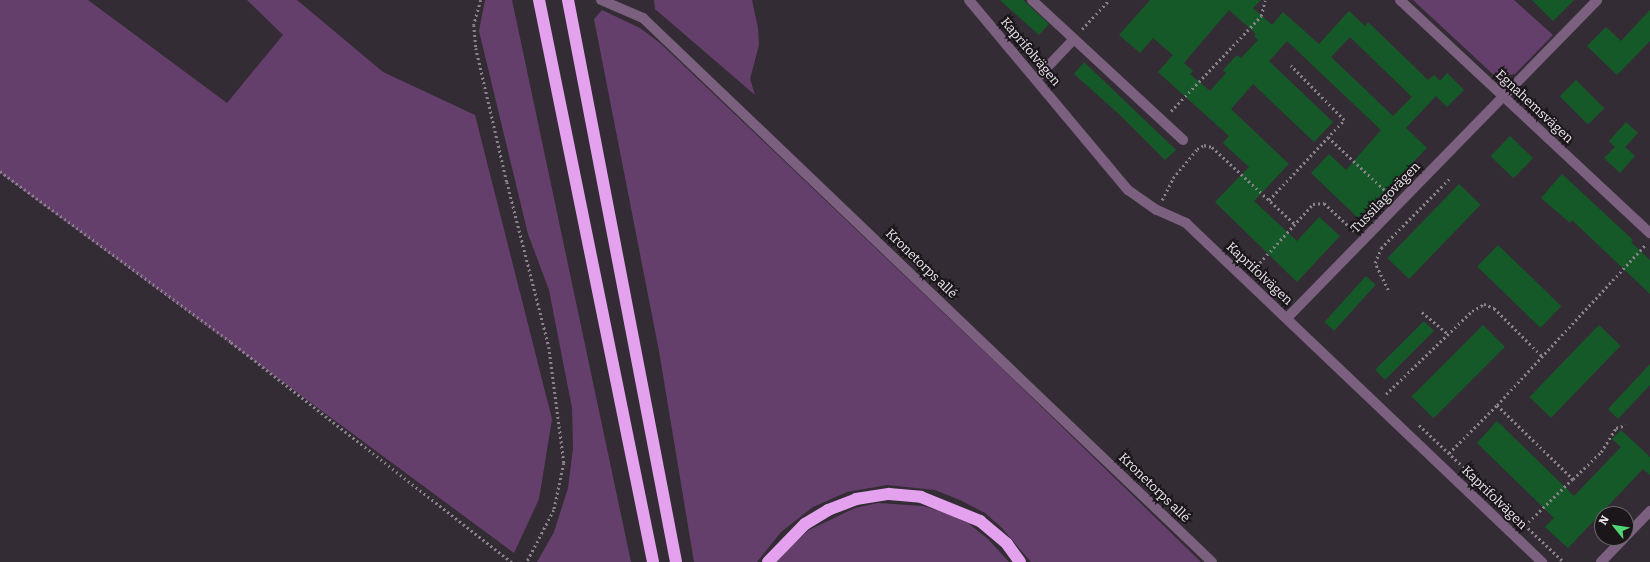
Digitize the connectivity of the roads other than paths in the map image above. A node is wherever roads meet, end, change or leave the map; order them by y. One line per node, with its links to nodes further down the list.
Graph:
1 (534, 0): 9 (highway)
2 (539, 0): 9 (highway)
3 (568, 0): 20 (highway)
4 (601, 0): 23 (street, Kronetorps allé)
5 (969, 0): 11 (street, Kaprifolvägen)
6 (1032, 0): 10 (street)
7 (1400, 0): 12 (street, Egnahemsvägen)
8 (1597, 0): 12 (street, Tussilagovägen)
9 (544, 30): 19 (highway)
10 (1074, 39): 11 (street); 13 (street)
11 (1036, 79): 15 (street, Kaprifolvägen)
12 (1504, 96): 14 (street, Egnahemsvägen); 15 (street, Tussilagovägen)
13 (1183, 140)
14 (1650, 233)
15 (1287, 318): 24 (street, Kaprifolvägen)
16 (1650, 511): 17 (street)
17 (1634, 528)
18 (1616, 546): 25 (street)
19 (653, 562)
20 (676, 562)
21 (768, 562): 22 (highway)
22 (1020, 562)
23 (1212, 562)
24 (1542, 562)
25 (1600, 562)

